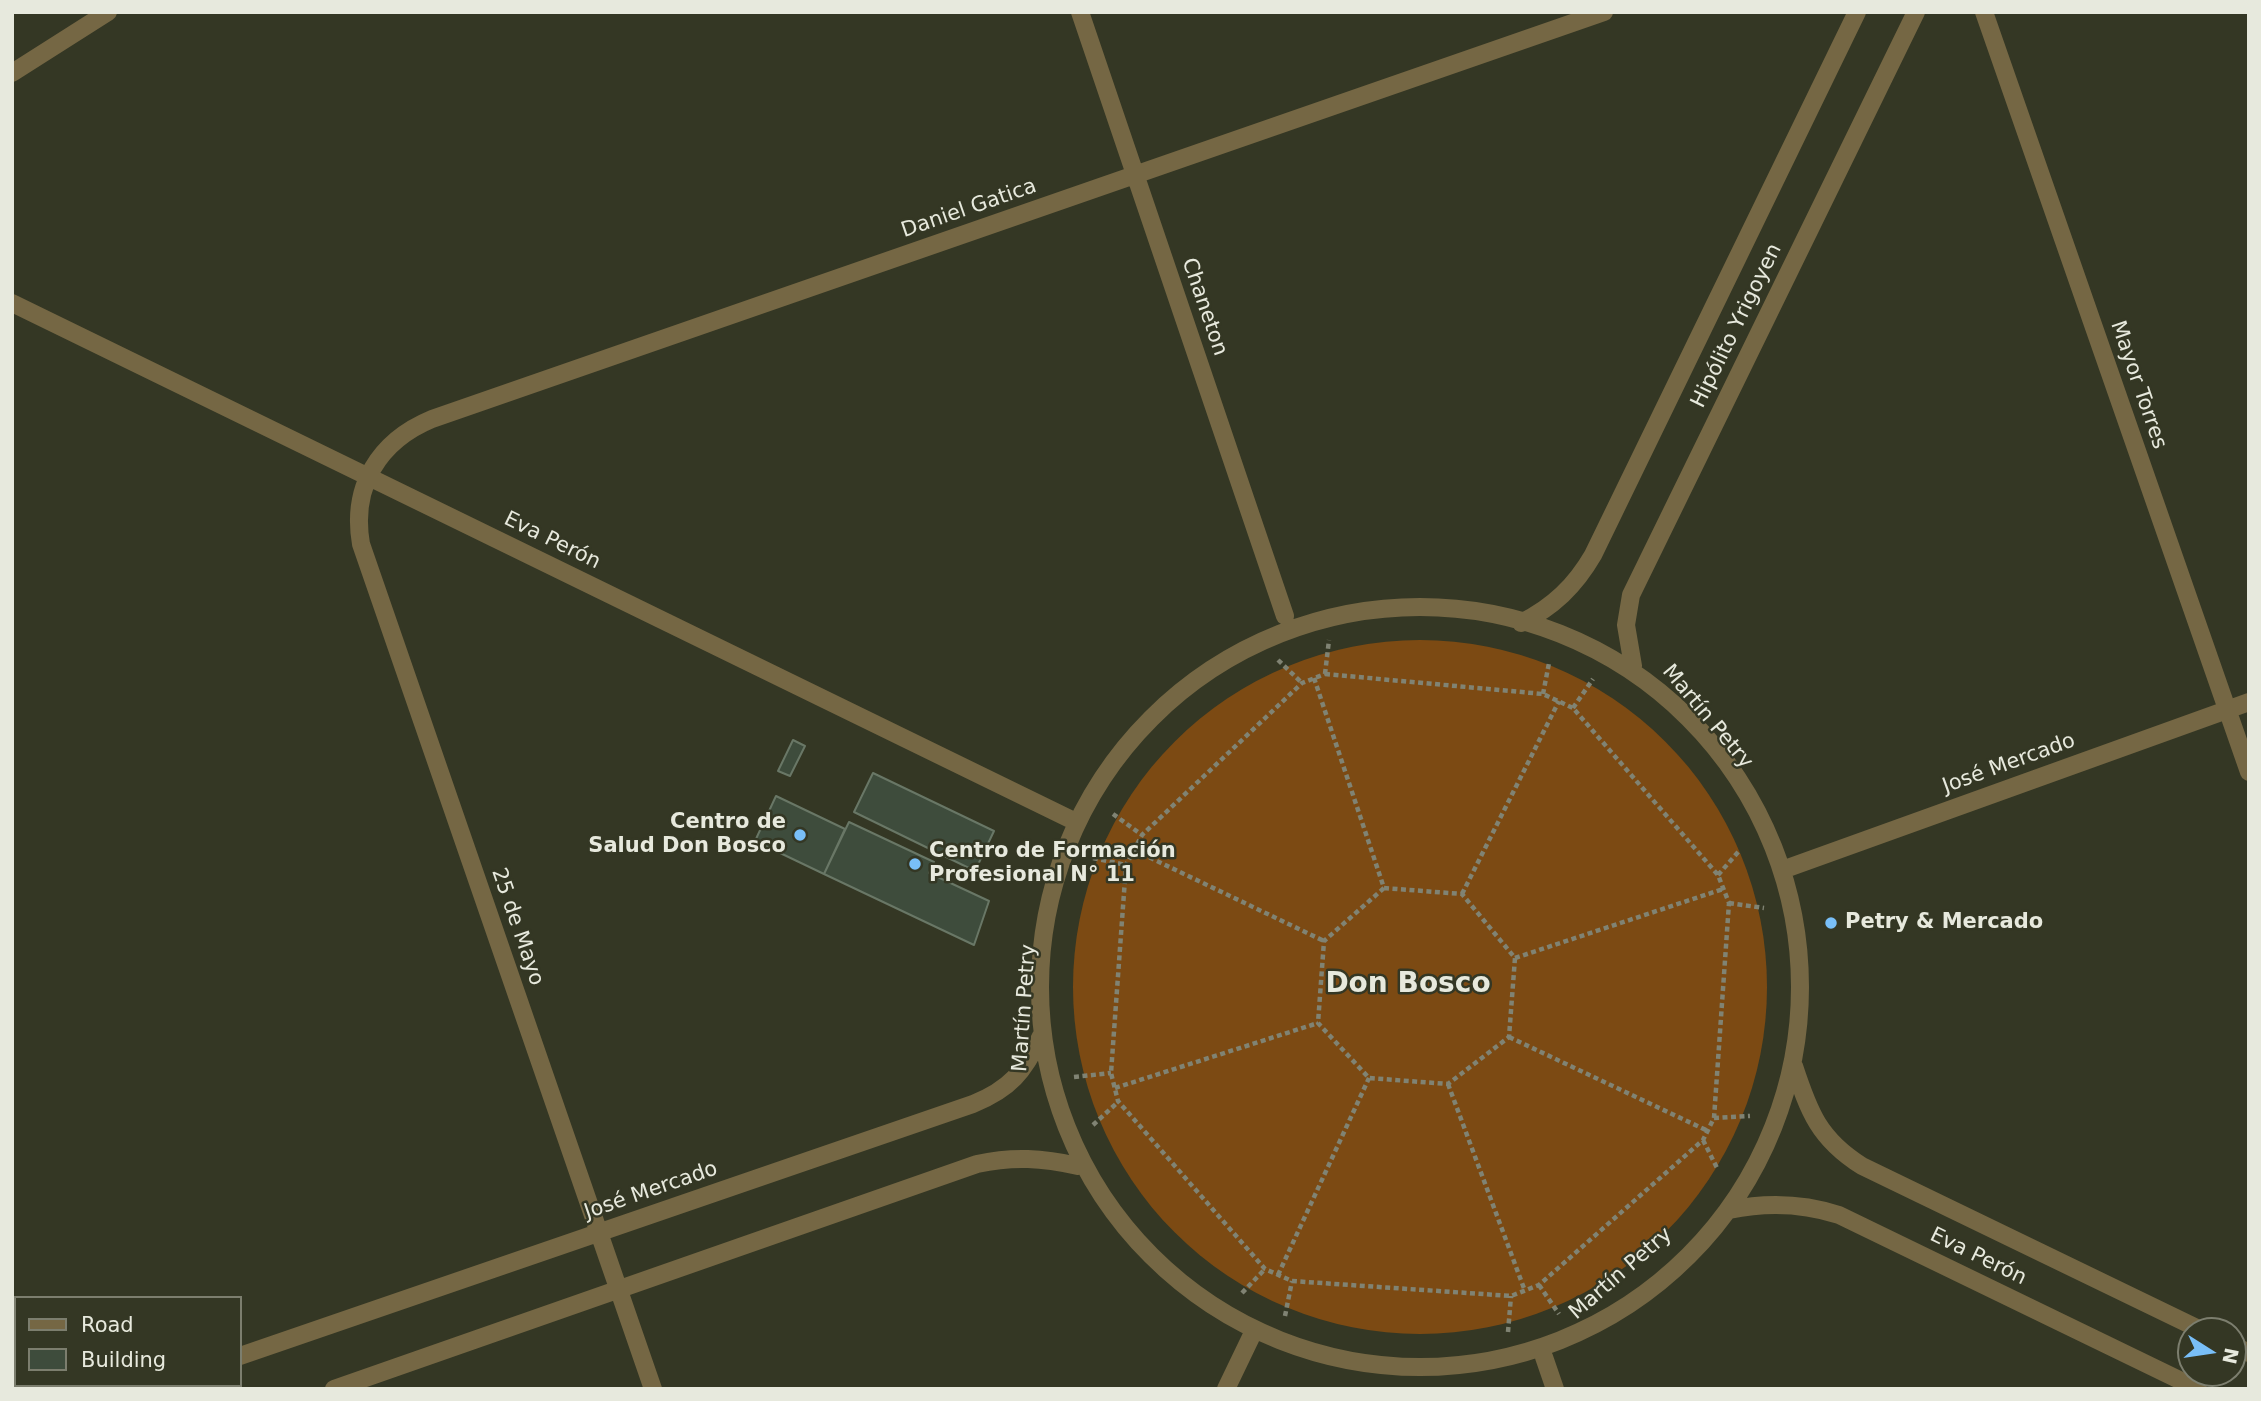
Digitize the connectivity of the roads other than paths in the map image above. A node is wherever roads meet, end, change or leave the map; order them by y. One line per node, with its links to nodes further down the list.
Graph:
1 (108, 12): 7 (street)
2 (1080, 12): 8 (street, Chaneton)
3 (1604, 12): 8 (street, Daniel Gatica)
4 (1857, 12): 12 (street, Hipólito Yrigoyen)
5 (1916, 12): 13 (street, Hipólito Yrigoyen)
6 (1984, 12): 15 (street, Mayor Torres)
7 (12, 73)
8 (1135, 175): 10 (street, Daniel Gatica); 11 (street, Chaneton)
9 (12, 303): 10 (street, Eva Perón)
10 (369, 477): 17 (street, Eva Perón); 23 (street, 25 de Mayo)
11 (1285, 616): 12 (street, Martín Petry); 17 (street, Martín Petry)
12 (1521, 623): 13 (street, Martín Petry)
13 (1633, 666): 18 (street, Martín Petry)
14 (2249, 702): 15 (street, José Mercado)
15 (2227, 710): 16 (street, Mayor Torres); 18 (street, José Mercado)
16 (2249, 772)
17 (1072, 820): 19 (street, Martín Petry)
18 (1785, 869): 20 (street, Martín Petry)
19 (1046, 1027): 21 (street, Martín Petry); 23 (street, José Mercado)
20 (1791, 1060): 22 (street, Martín Petry); 25 (street, Eva Perón)
21 (1078, 1166): 24 (street); 26 (street, Martín Petry)
22 (1729, 1210): 28 (street, Martín Petry); 33 (street, Eva Perón)
23 (599, 1233): 24 (street, 25 de Mayo); 27 (street, José Mercado)
24 (619, 1289): 29 (street); 30 (street, 25 de Mayo)
25 (2177, 1318)
26 (1251, 1337): 28 (street, Martín Petry); 31 (street)
27 (242, 1355)
28 (1544, 1357): 32 (street)
29 (334, 1389)
30 (653, 1389)
31 (1226, 1389)
32 (1555, 1389)
33 (2198, 1389)

